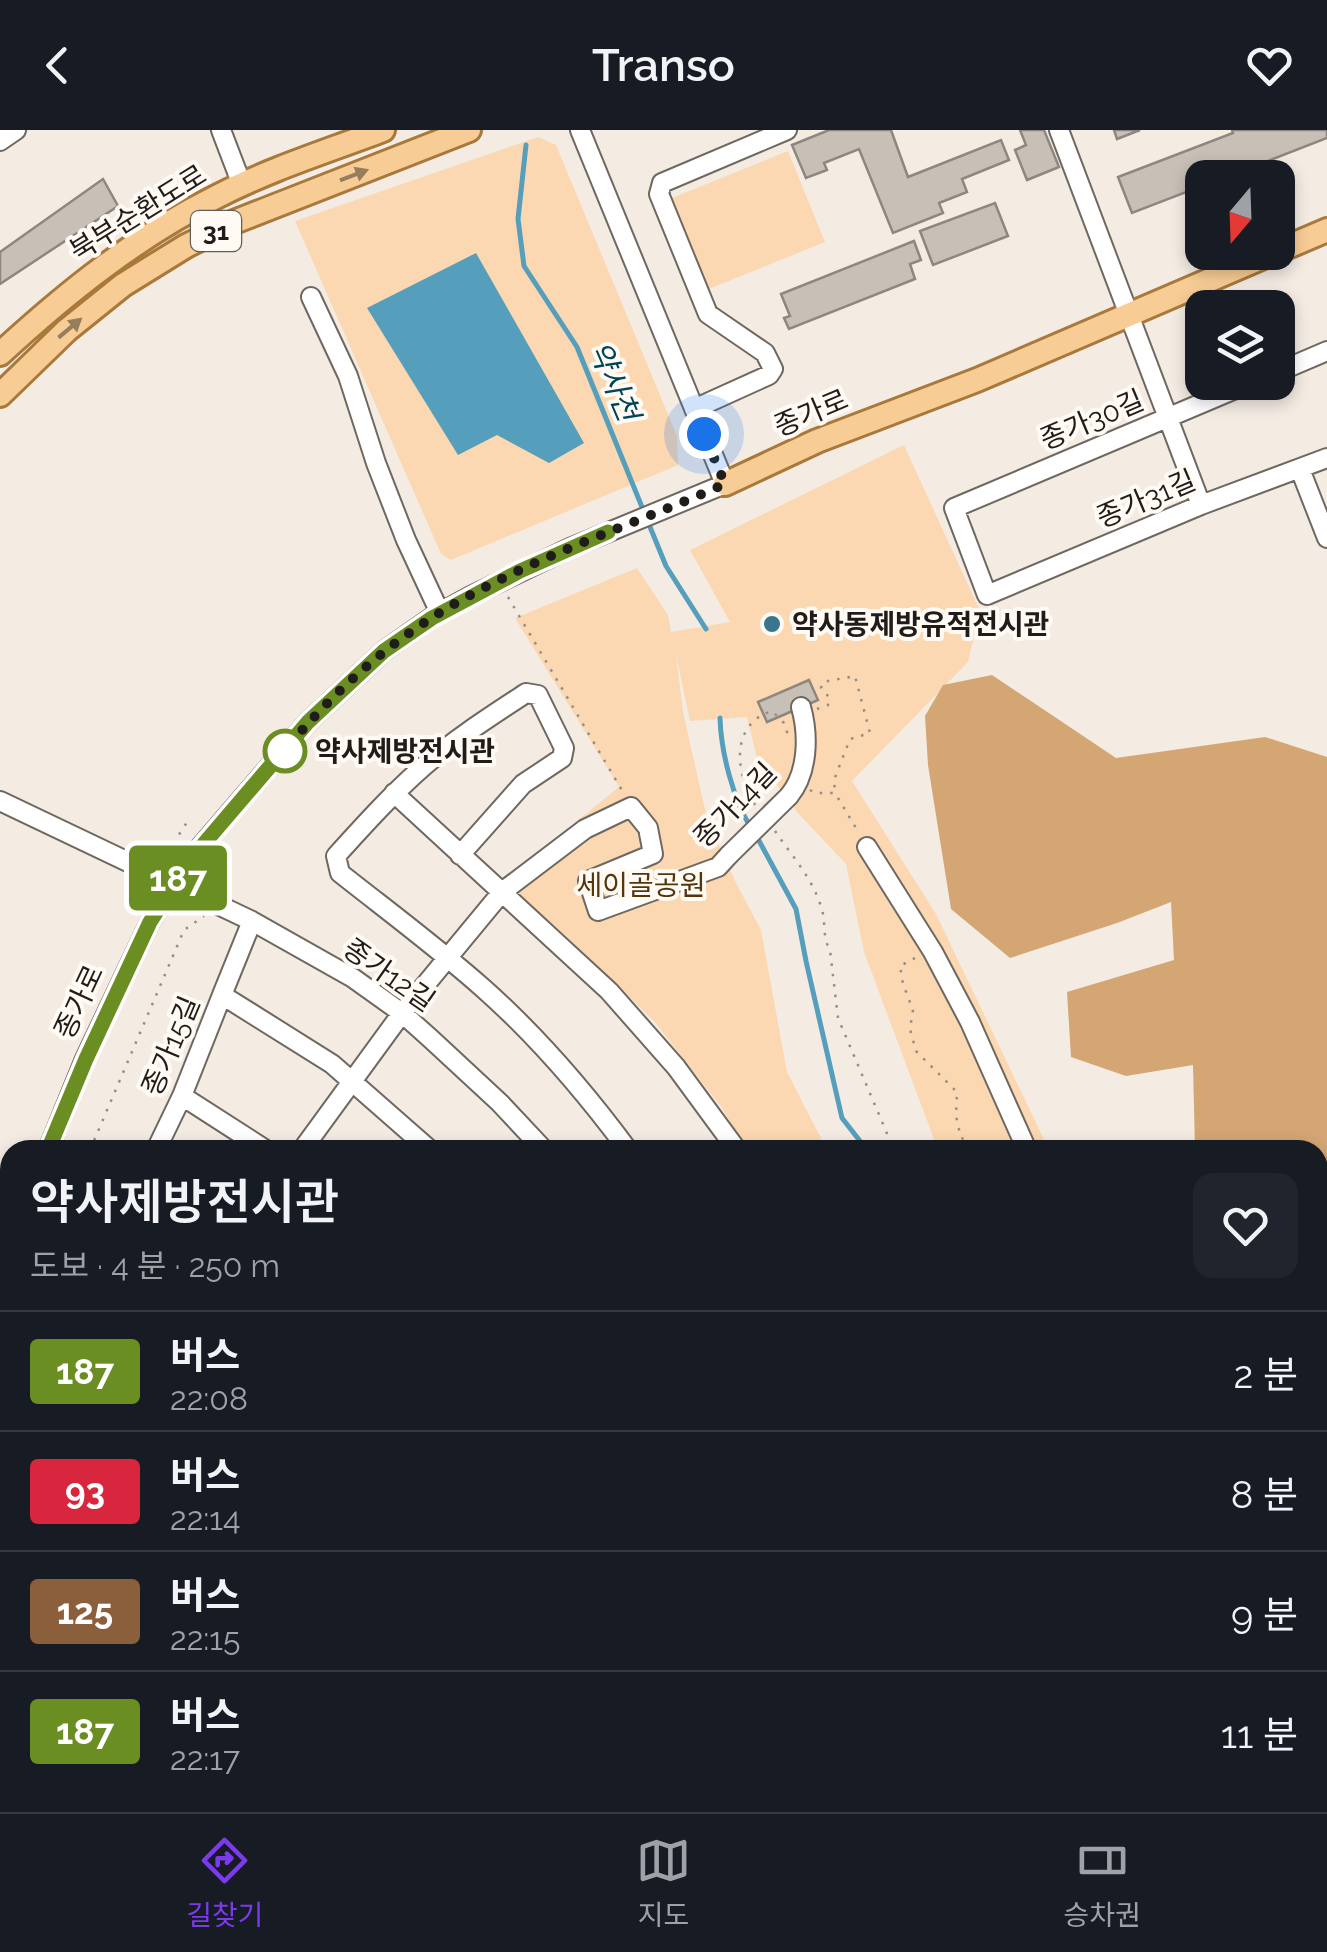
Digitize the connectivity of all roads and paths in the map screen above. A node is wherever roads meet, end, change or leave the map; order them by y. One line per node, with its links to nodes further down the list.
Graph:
1 (16, 130): 8 (street)
2 (221, 130): 9 (street)
3 (383, 130): 9 (main road, 북부순환도로 / 31)
4 (468, 130): 18 (main road, 31, one-way to 4)
5 (580, 130): 20 (street)
6 (787, 130): 20 (street)
7 (1059, 130): 14 (street)
8 (0, 141)
9 (242, 185): 16 (main road, 북부순환도로 / 31)
10 (1327, 230): 11 (main road, 종가로)
11 (1295, 244)
12 (1234, 270): 14 (main road, 종가로)
13 (311, 297): 29 (street)
14 (1130, 314): 21 (street); 24 (main road, 종가로)
15 (1327, 351): 17 (street)
16 (0, 354)
17 (1295, 365)
18 (0, 395)
19 (1209, 400): 21 (street, 종가30길)
20 (694, 410): 24 (street)
21 (1169, 417): 25 (street); 28 (street, 종가30길)
22 (1327, 458): 23 (street, 종가31길)
23 (1300, 469): 25 (street, 종가31길); 26 (street)
24 (725, 484): 27 (street, 종가로)
25 (1201, 505): 28 (street, 종가31길)
26 (1327, 538)
27 (498, 582): 29 (street, 종가로); 38 (path)
28 (987, 596)
29 (440, 613): 44 (street, 종가로)
30 (828, 705): 35 (path)
31 (801, 707): 33 (street, 종가14길)
32 (789, 738): 37 (path)
33 (794, 790): 35 (path); 38 (street, 종가14길, bridge)
34 (394, 793): 42 (street); 42 (street); 49 (street)
35 (835, 793): 41 (path)
36 (0, 802): 43 (street)
37 (755, 804)
38 (631, 806): 45 (street)
39 (190, 819): 43 (path)
40 (766, 819): 63 (path)
41 (868, 847): 48 (street)
42 (460, 854): 45 (street)
43 (153, 874): 44 (street)
44 (175, 884): 47 (street, 종가12길); 54 (street, 종가로)
45 (502, 892): 49 (street); 62 (street)
46 (203, 916): 55 (path)
47 (252, 921): 50 (street); 51 (street, 종가12길)
48 (933, 952): 64 (path); 65 (street)
49 (447, 958): 51 (street); 61 (street)
50 (222, 994): 52 (street, 종가15길); 53 (street, 종가15길)
51 (402, 1013): 52 (street); 60 (street, 종가12길)
52 (352, 1079): 58 (street); 59 (street, 종가15길)
53 (182, 1096): 56 (street, 종가15길); 57 (street)
54 (52, 1140)
55 (94, 1140)
56 (161, 1140)
57 (250, 1140)
58 (309, 1140)
59 (419, 1140)
60 (535, 1140)
61 (621, 1140)
62 (730, 1140)
63 (890, 1140)
64 (967, 1140)
65 (1023, 1140)

